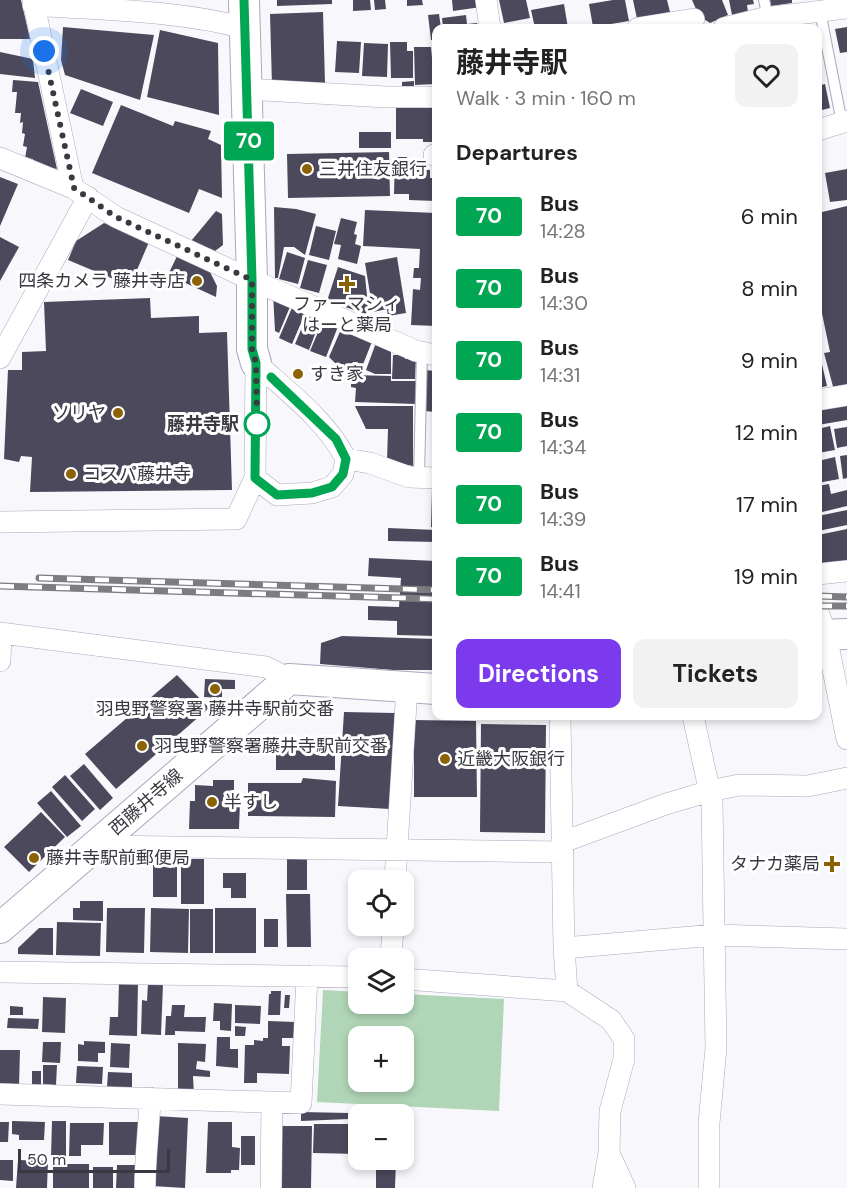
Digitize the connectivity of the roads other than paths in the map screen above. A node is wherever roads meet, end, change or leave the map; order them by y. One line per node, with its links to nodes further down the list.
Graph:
1 (486, 0): 8 (street)
2 (684, 0): 9 (street)
3 (33, 2): 7 (street); 16 (street)
4 (847, 8): 6 (street)
5 (766, 9): 6 (street); 10 (street)
6 (820, 12): 13 (lane)
7 (245, 14): 11 (main road)
8 (489, 24)
9 (695, 24)
10 (733, 24)
11 (247, 89): 12 (street); 17 (main road)
12 (432, 97)
13 (844, 122): 14 (street)
14 (822, 129)
15 (0, 158): 16 (street)
16 (81, 192): 17 (street); 19 (street)
17 (252, 280): 18 (street); 20 (main road)
18 (429, 354): 24 (lane)
19 (0, 358)
20 (256, 363): 23 (street); 25 (street)
21 (847, 395): 22 (street)
22 (822, 399)
23 (346, 459): 24 (street); 25 (street)
24 (428, 477)
25 (255, 478): 26 (street)
26 (0, 522)
27 (847, 571): 28 (street)
28 (822, 574)
29 (827, 629): 37 (street)
30 (0, 633): 31 (street); 32 (street)
31 (0, 661)
32 (289, 678): 33 (main road); 40 (main road, 西藤井寺線)
33 (407, 687): 34 (main road); 42 (street)
34 (432, 689)
35 (560, 720): 41 (street)
36 (694, 720): 39 (street)
37 (847, 739)
38 (847, 778): 39 (street)
39 (710, 791): 41 (street); 45 (street)
40 (96, 846): 42 (street); 44 (main road, 西藤井寺線)
41 (563, 847): 42 (street); 47 (street)
42 (397, 851): 43 (street)
43 (396, 870)
44 (0, 928)
45 (715, 935): 46 (street); 47 (street); 61 (street)
46 (847, 939)
47 (564, 948): 52 (street)
48 (0, 972): 49 (street)
49 (307, 976): 50 (street); 55 (street)
50 (348, 977)
51 (414, 980): 52 (street)
52 (567, 991): 56 (street)
53 (0, 1094): 54 (street)
54 (150, 1098): 55 (street); 57 (street)
55 (272, 1102): 58 (street)
56 (609, 1153): 59 (street); 60 (street)
57 (145, 1188)
58 (271, 1188)
59 (603, 1188)
60 (625, 1188)
61 (709, 1188)

